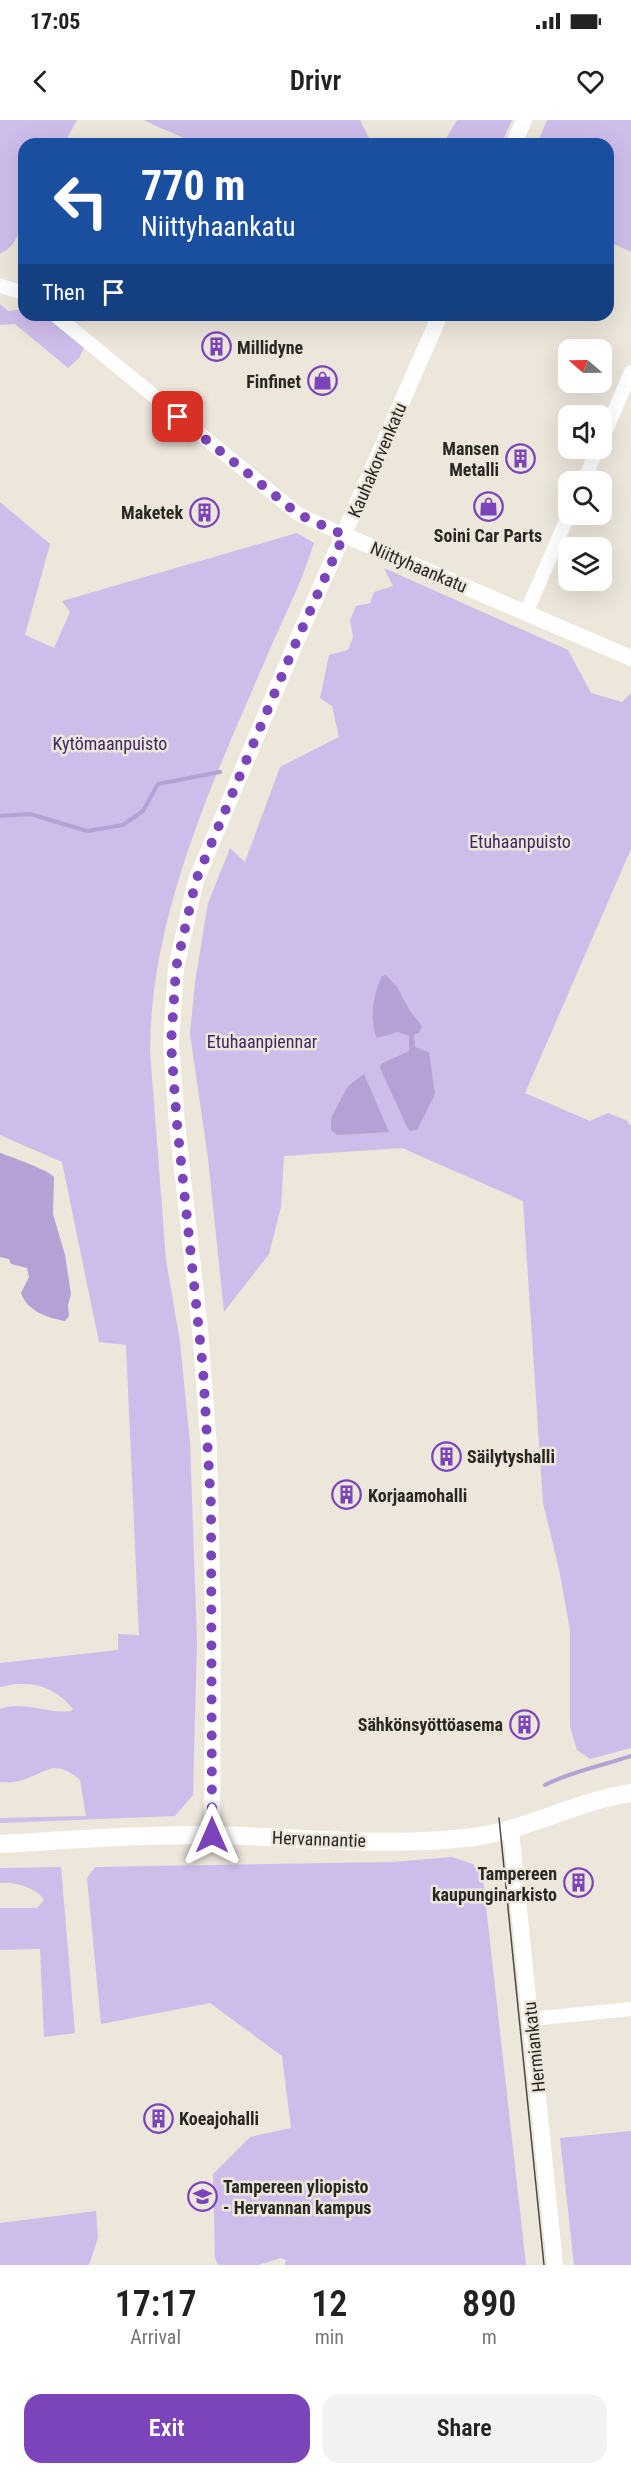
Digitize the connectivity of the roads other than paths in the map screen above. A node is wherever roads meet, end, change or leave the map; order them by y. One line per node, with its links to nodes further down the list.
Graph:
1 (524, 120): 2 (street)
2 (516, 138)
3 (1, 286): 4 (street)
4 (18, 291)
5 (62, 321): 10 (street, Niittyhaankatu)
6 (437, 321): 10 (street, Kauhakorvenkatu)
7 (631, 372): 8 (street)
8 (612, 417)
9 (564, 525): 11 (street)
10 (344, 535): 11 (street, Niittyhaankatu); 15 (street, Kauhakorvenkatu)
11 (526, 613): 12 (street, Niittyhaankatu)
12 (631, 658)
13 (631, 1793): 14 (main road, Hervannantie)
14 (511, 1830): 15 (main road, Hervannantie); 18 (street, Hermiankatu)
15 (212, 1835): 16 (main road, Hervannantie)
16 (0, 1844)
17 (631, 2009): 18 (street)
18 (531, 2019): 19 (street, Hermiankatu)
19 (555, 2265)

